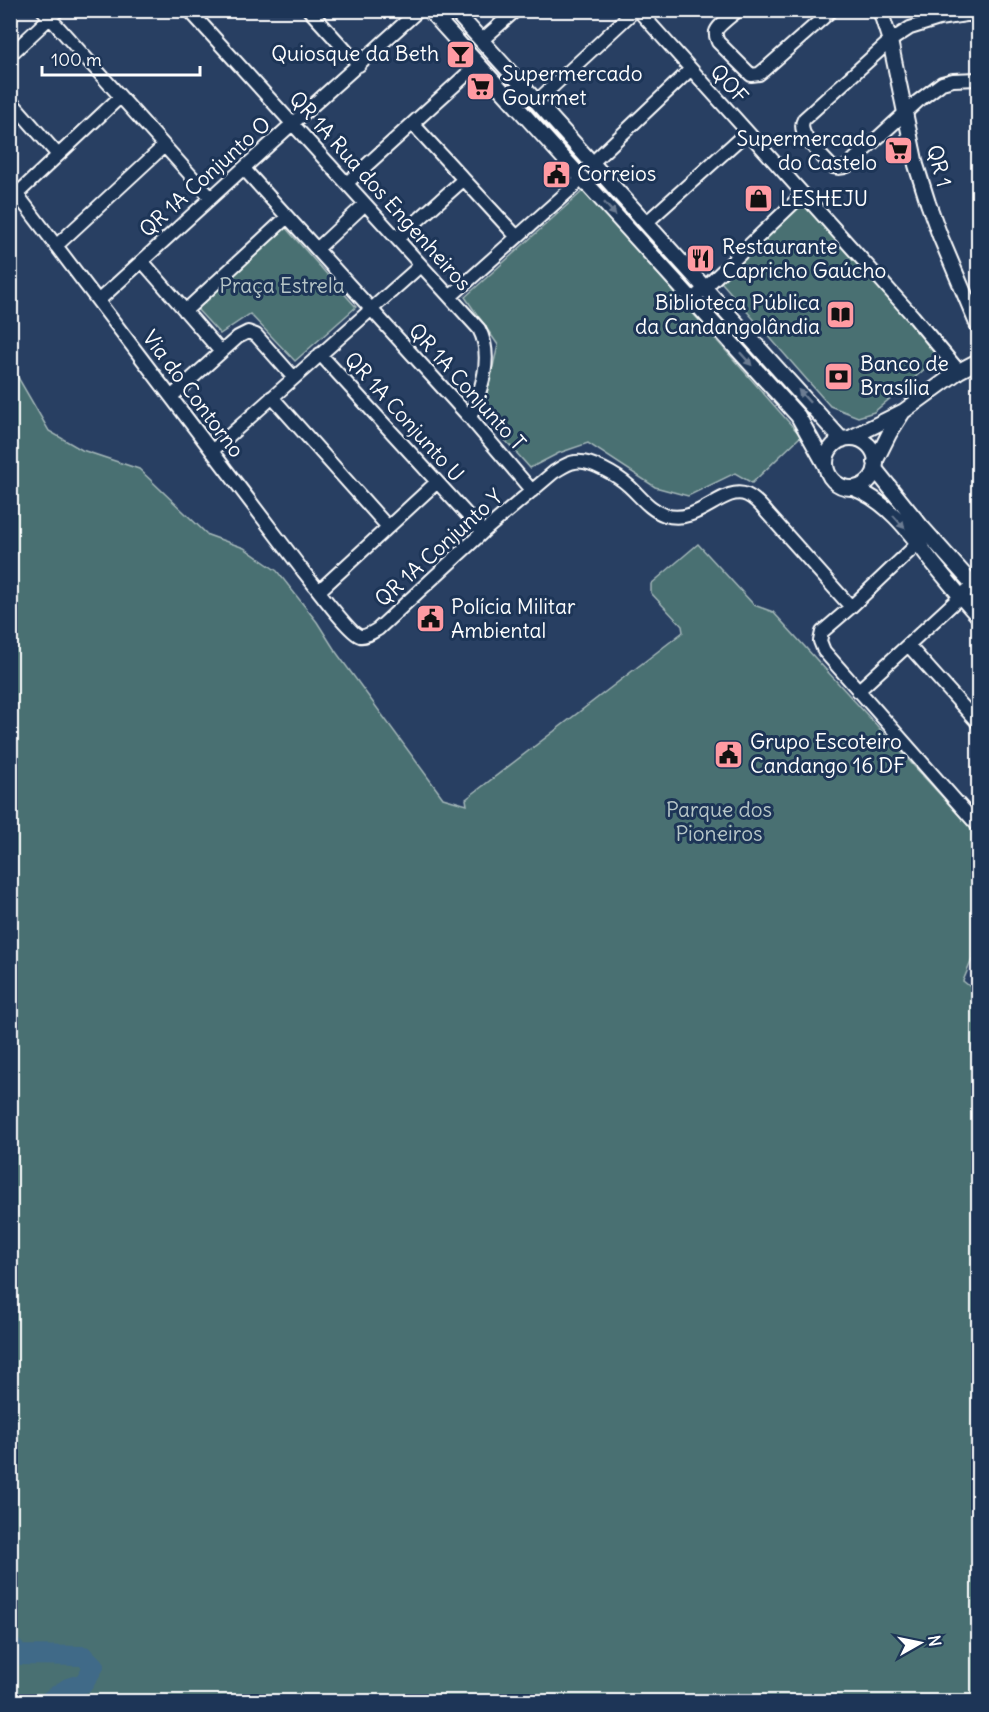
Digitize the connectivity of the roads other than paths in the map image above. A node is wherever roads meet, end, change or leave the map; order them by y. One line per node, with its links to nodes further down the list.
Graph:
1 (189, 10): 26 (street, QR 1A Rua dos Engenheiros)
2 (309, 10): 17 (street)
3 (419, 10): 17 (street, QR 1A Conjunto O)
4 (429, 10): 16 (street)
5 (454, 10): 13 (street)
6 (516, 10): 13 (street)
7 (636, 10): 18 (street, QOF); 22 (street)
8 (738, 10): 9 (street)
9 (832, 10)
10 (880, 10): 14 (street, QR 1)
11 (50, 13): 15 (street); 20 (street)
12 (978, 15): 14 (street)
13 (481, 41): 22 (street)
14 (890, 41): 23 (street, QR 1); 23 (street)
15 (10, 55)
16 (478, 64): 25 (street); 27 (street)
17 (360, 65): 26 (street, QR 1A Conjunto O)
18 (690, 70): 28 (street, QOF); 31 (street)
19 (978, 78): 23 (street)
20 (120, 97): 29 (street); 30 (street)
21 (10, 100): 30 (street)
22 (537, 101): 24 (street)
23 (905, 114): 54 (street, QR 1)
24 (553, 118): 27 (street); 31 (street)
25 (413, 123): 34 (street); 35 (street)
26 (292, 124): 32 (street, QR 1A Conjunto O); 35 (street, QR 1A Rua dos Engenheiros)
27 (539, 131): 33 (street)
28 (747, 133): 37 (street, QOF); 41 (street)
29 (164, 146): 38 (street); 44 (street)
30 (58, 155): 36 (street)
31 (592, 162): 41 (street)
32 (244, 169): 38 (street, QR 1A Conjunto O); 40 (street, QR 1A Conjunto T)
33 (582, 179): 42 (street); 51 (street, one-way to 51)
34 (463, 180): 42 (street); 43 (street)
35 (347, 183): 39 (street, QR 1A Rua dos Engenheiros)
36 (14, 189): 44 (street, Via do Contorno)
37 (802, 195): 48 (street); 58 (street, QOF)
38 (211, 198): 46 (street, QR 1A Conjunto O)
39 (365, 204): 43 (street, QR 1A Rua dos Engenheiros); 45 (street)
40 (287, 217): 45 (street, QR 1A Conjunto T); 53 (street)
41 (647, 222): 48 (street)
42 (517, 237): 49 (street)
43 (397, 239): 47 (street, QR 1A Rua dos Engenheiros)
44 (56, 246): 50 (street, Via do Contorno)
45 (317, 249): 52 (street, QR 1A Conjunto T)
46 (142, 261): 50 (street, QR 1A Conjunto O); 53 (street)
47 (420, 266): 49 (street, QR 1A Rua dos Engenheiros); 52 (street)
48 (704, 288): 51 (street); 64 (street, one-way to 48)
49 (450, 297): 63 (street, QR 1A Rua dos Engenheiros)
50 (98, 300): 60 (street, Via do Contorno)
51 (692, 300): 66 (street, one-way to 66)
52 (372, 310): 56 (street); 63 (street, QR 1A Conjunto T)
53 (185, 311): 55 (street)
54 (978, 326)
55 (221, 352): 59 (street); 60 (street)
56 (320, 354): 59 (street); 68 (street, QR 1A Conjunto U)
57 (978, 361): 58 (street)
58 (959, 370): 62 (street)
59 (294, 378): 61 (street)
60 (171, 397): 65 (street, Via do Contorno)
61 (272, 397): 65 (street); 71 (street)
62 (904, 411): 64 (street); 67 (street)
63 (470, 418): 70 (street, QR 1A Conjunto T)
64 (846, 439): 66 (street); 67 (street)
65 (212, 451): 75 (street, Via do Contorno)
66 (826, 466): 69 (street)
67 (875, 466): 69 (street); 73 (street)
68 (437, 482): 71 (street); 72 (street, QR 1A Conjunto U)
69 (853, 488): 73 (street, one-way to 73)
70 (532, 491): 72 (street, QR 1A Conjunto Y); 77 (street, QR 1A Conjunto Y)
71 (388, 527): 75 (street)
72 (483, 532): 79 (street, QR 1A Conjunto Y)
73 (922, 537): 74 (street); 76 (street); 77 (street)
74 (976, 587): 76 (street)
75 (319, 591): 79 (street, Via do Contorno)
76 (960, 596): 78 (street); 80 (street)
77 (851, 607): 81 (street)
78 (978, 616)
79 (346, 625)
80 (908, 645): 81 (street); 82 (street)
81 (858, 691): 83 (street)
82 (978, 723)
83 (978, 826)

